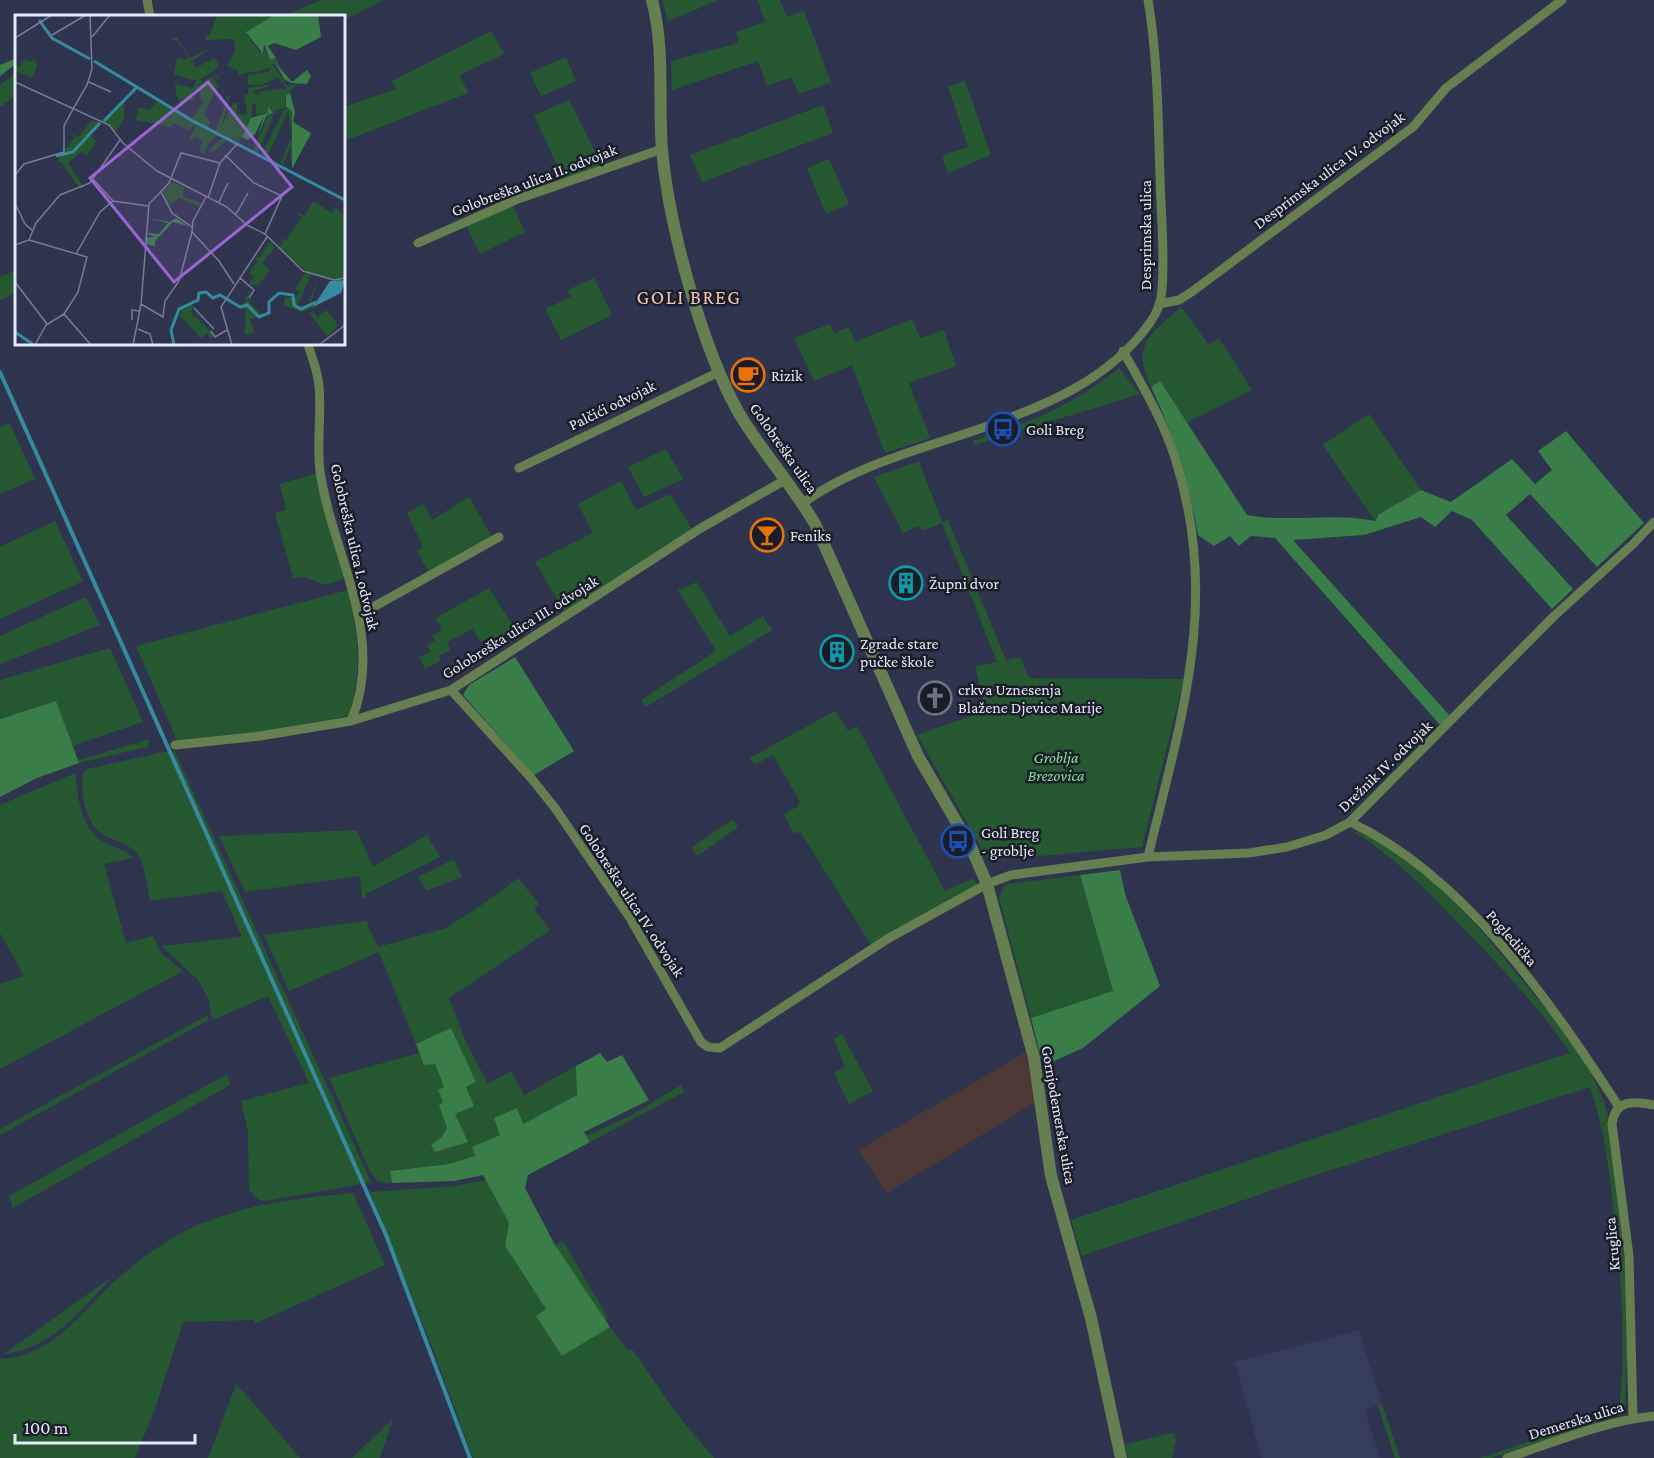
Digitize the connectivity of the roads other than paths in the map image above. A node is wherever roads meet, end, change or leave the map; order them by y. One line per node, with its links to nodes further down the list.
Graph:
1 (147, 0): 5 (street)
2 (652, 0): 6 (street, Golobreška ulica)
3 (1148, 0): 8 (street, Desprimska ulica)
4 (1562, 0): 8 (street, Desprimska ulica IV. odvojak)
5 (150, 15)
6 (662, 149): 7 (street, Golobreška ulica II. odvojak); 11 (street, Golobreška ulica)
7 (417, 243)
8 (1159, 304): 10 (street, Desprimska ulica)
9 (308, 345): 17 (street, Golobreška ulica I. odvojak)
10 (1123, 351): 14 (street, Desprimska ulica); 22 (street)
11 (719, 372): 12 (street, Palčići odvojak); 13 (street, Golobreška ulica)
12 (519, 468)
13 (785, 480): 14 (street, Golobreška ulica); 18 (street, Golobreška ulica III. odvojak)
14 (803, 503): 23 (street, Golobreška ulica)
15 (1654, 522): 21 (street, Drežnik IV. odvojak)
16 (499, 537): 17 (street)
17 (359, 615): 19 (street, Golobreška ulica I. odvojak)
18 (451, 690): 19 (street, Golobreška ulica III. odvojak); 23 (street, Golobreška ulica IV. odvojak)
19 (351, 721): 20 (street, Golobreška ulica III. odvojak)
20 (175, 745)
21 (1350, 822): 22 (street, Drežnik IV. odvojak); 25 (street, Pogledička)
22 (1148, 857): 23 (street, Drežnik IV. odvojak)
23 (987, 884): 28 (street, Gornjodemerska ulica)
24 (1654, 1105): 25 (street)
25 (1619, 1107): 27 (street, Kruglica)
26 (1654, 1416): 27 (street, Demerska ulica)
27 (1633, 1418): 29 (street, Demerska ulica)
28 (1121, 1458)
29 (1507, 1458)

